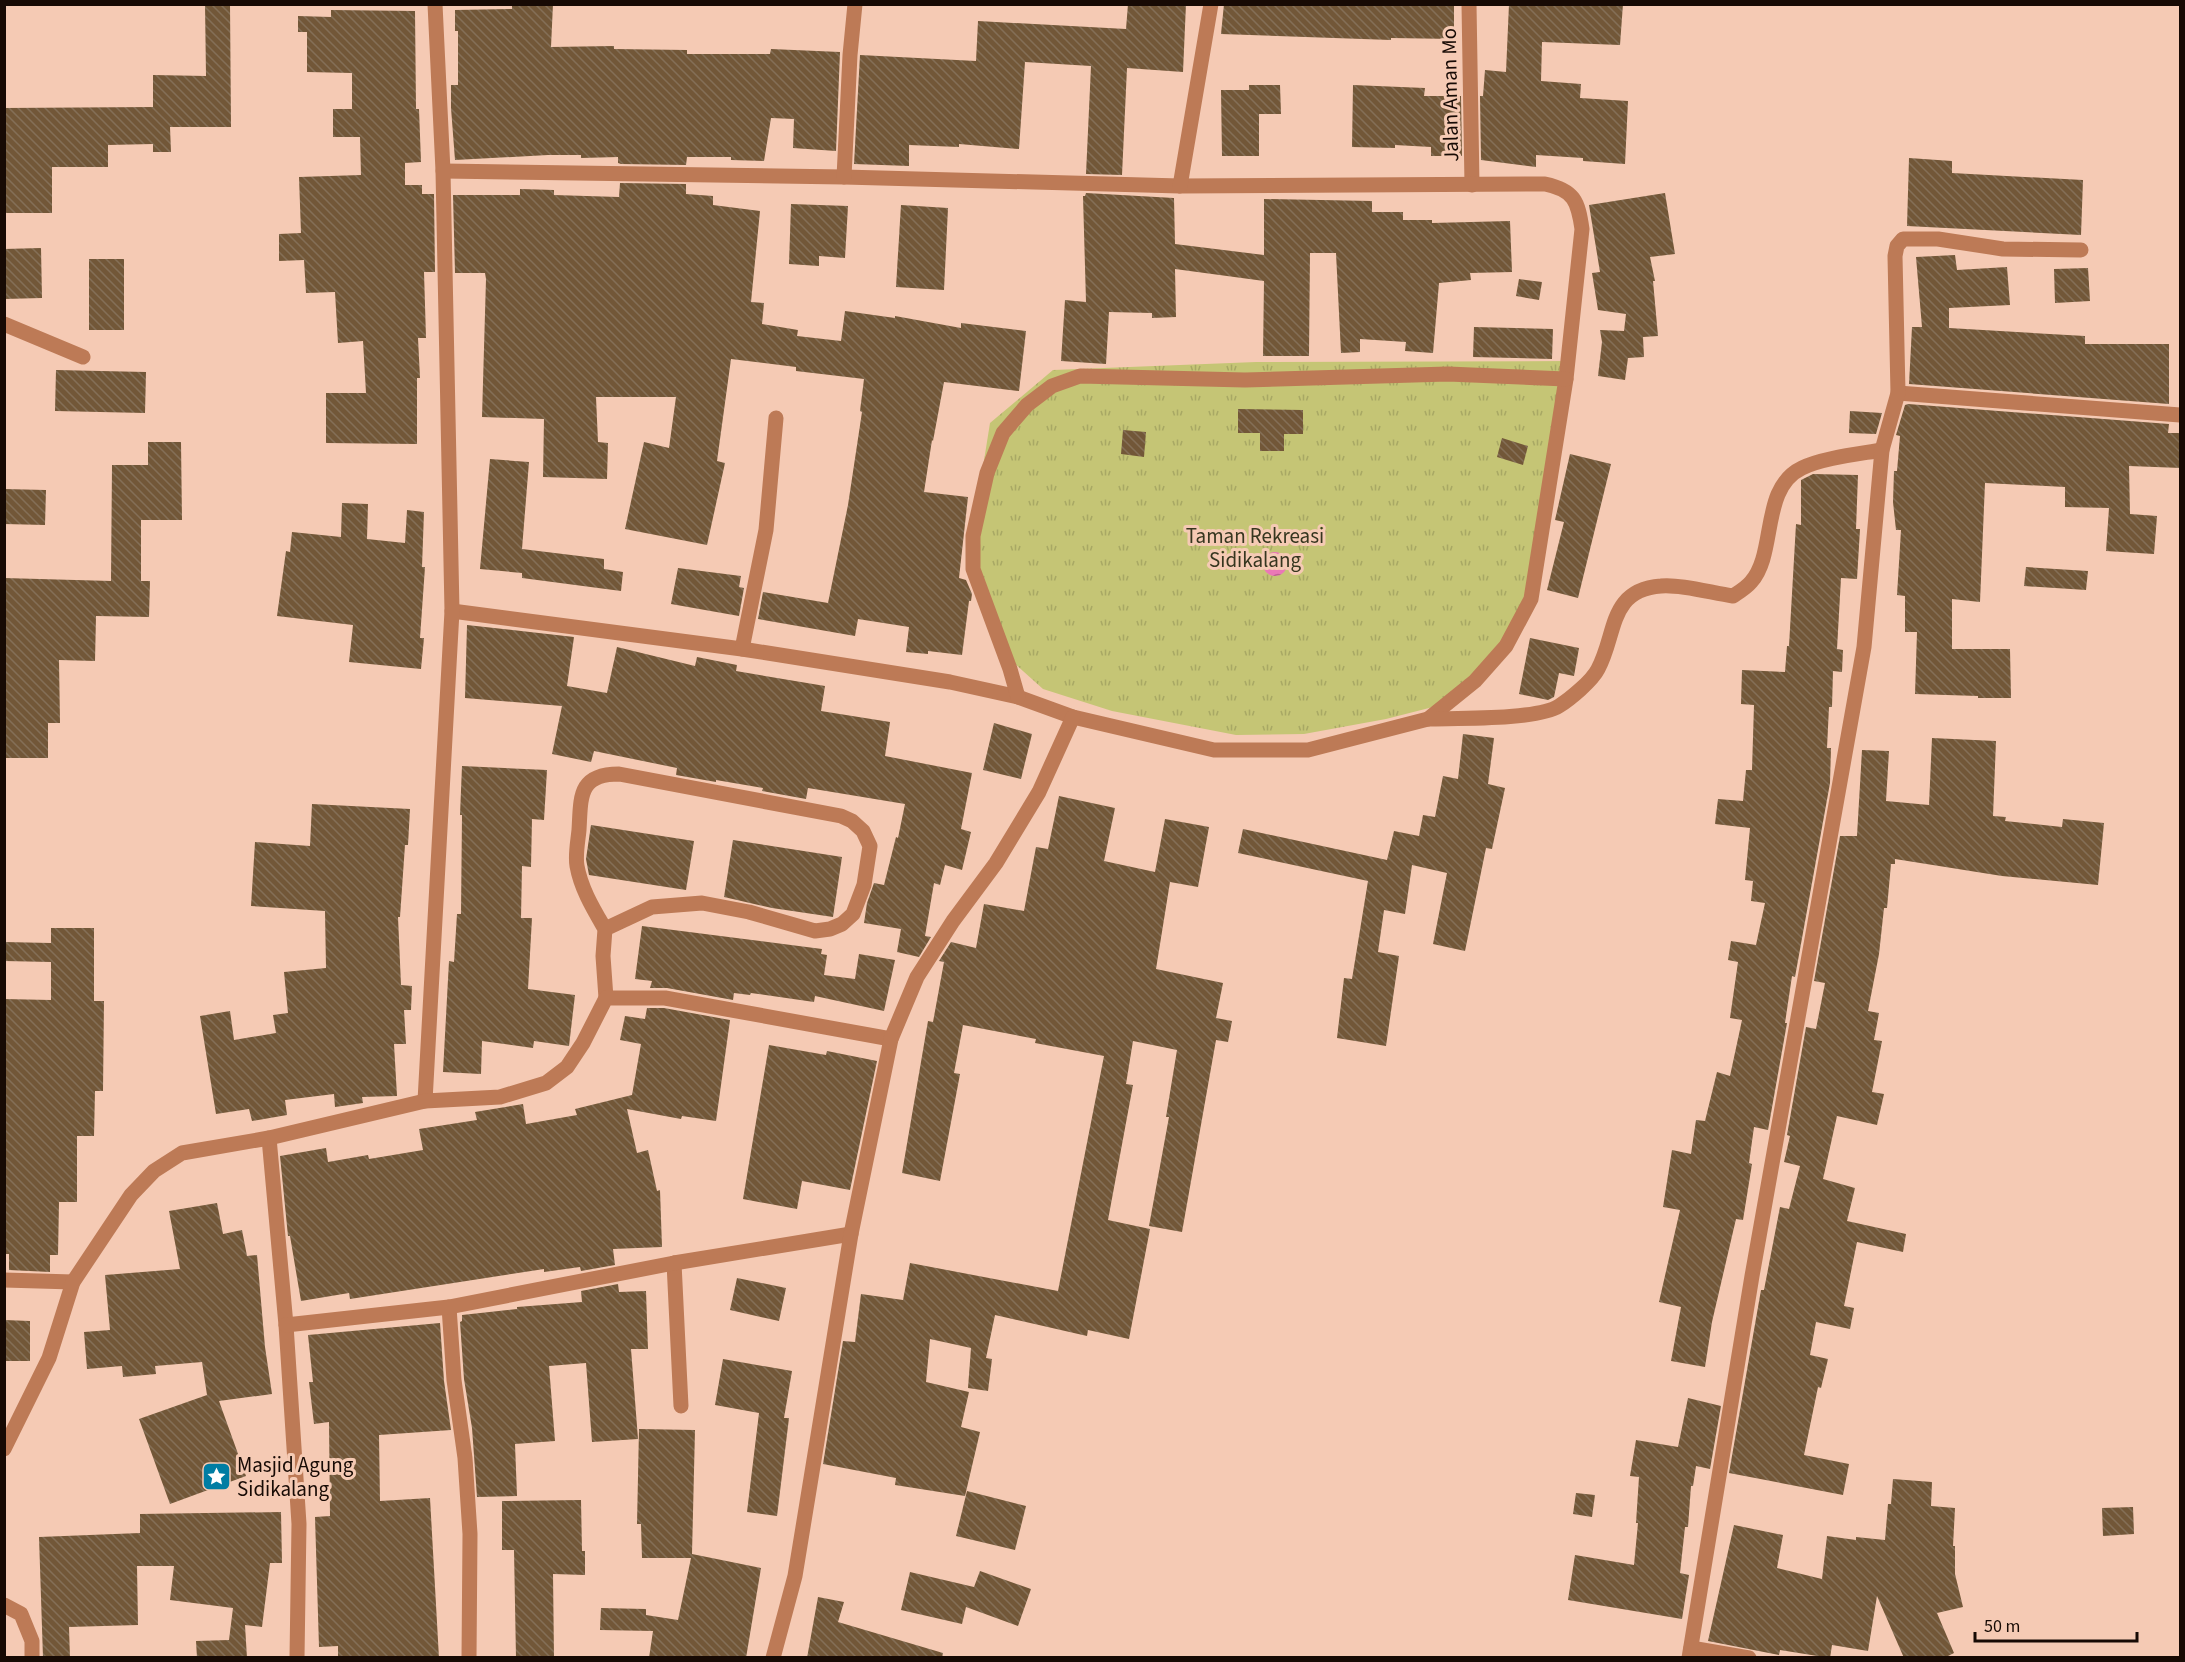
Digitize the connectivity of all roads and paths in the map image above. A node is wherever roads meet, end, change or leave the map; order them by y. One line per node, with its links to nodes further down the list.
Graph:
1 (435, 4): 5 (street)
2 (855, 4): 6 (street)
3 (1211, 4): 8 (street)
4 (1469, 4): 7 (street, Jalan Aman Mo)
5 (443, 171): 6 (street); 17 (street)
6 (844, 177): 8 (street)
7 (1472, 185): 8 (street); 12 (street)
8 (1180, 186)
9 (2081, 250): 13 (street)
10 (4, 324): 11 (street)
11 (83, 357)
12 (1566, 379): 19 (street); 21 (street)
13 (1898, 393): 14 (street); 16 (street)
14 (2181, 415)
15 (776, 418): 18 (street)
16 (1882, 450): 21 (street); 36 (street)
17 (452, 611): 18 (street); 25 (street)
18 (742, 649): 19 (street)
19 (1018, 697): 20 (street)
20 (1073, 717): 21 (street); 24 (street)
21 (1428, 719)
22 (605, 930): 22 (street); 23 (street)
23 (606, 998): 24 (street); 25 (street)
24 (891, 1039): 27 (street)
25 (425, 1101): 26 (street)
26 (269, 1138): 30 (street); 32 (street)
27 (851, 1234): 28 (street); 40 (street)
28 (674, 1263): 31 (street); 33 (street)
29 (4, 1280): 30 (street)
30 (73, 1282): 34 (street)
31 (449, 1307): 32 (street); 39 (street)
32 (286, 1325): 38 (street)
33 (681, 1406)
34 (4, 1449)
35 (4, 1605): 37 (street)
36 (1690, 1653): 41 (street)
37 (33, 1658)
38 (297, 1658)
39 (469, 1658)
40 (773, 1658)
41 (1749, 1658)

